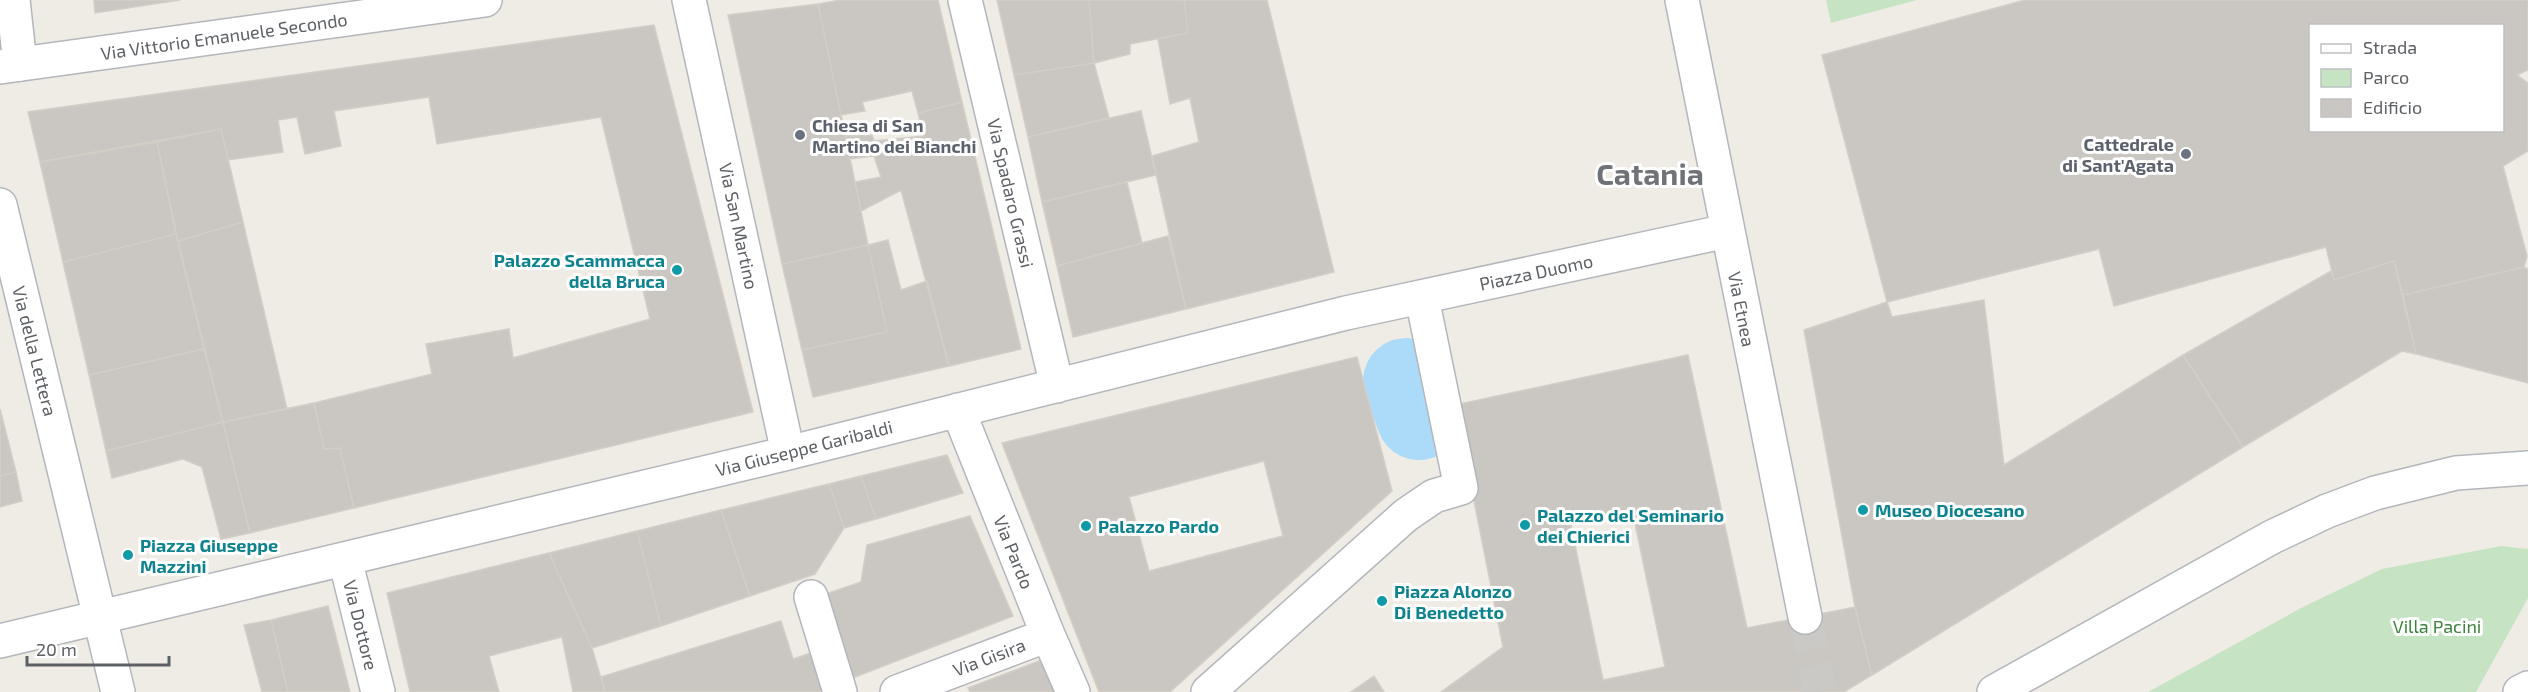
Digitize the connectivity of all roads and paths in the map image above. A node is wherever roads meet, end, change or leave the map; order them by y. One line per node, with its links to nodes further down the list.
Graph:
1 (13, 0): 6 (street)
2 (484, 0): 6 (street, Via Vittorio Emanuele Secondo)
3 (689, 0): 13 (street, Via San Martino)
4 (965, 0): 11 (street, Via Spadaro Grassi)
5 (1682, 0): 8 (street, Via Etnea)
6 (10, 66)
7 (0, 205): 17 (street, Via della Lettera)
8 (1727, 231): 9 (street, Piazza Duomo); 18 (street, Via Etnea)
9 (1422, 297): 10 (street, Piazza Duomo); 27 (street)
10 (1346, 313): 11 (street, Via Giuseppe Garibaldi)
11 (1057, 386): 12 (street, Via Giuseppe Garibaldi)
12 (958, 410): 13 (street, Via Giuseppe Garibaldi); 19 (street, Via Pardo)
13 (788, 453): 15 (street, Via Giuseppe Garibaldi)
14 (2528, 468): 28 (street)
15 (345, 559): 17 (street, Via Giuseppe Garibaldi); 23 (street, Via Dottore)
16 (811, 597): 24 (street)
17 (100, 616): 20 (street, Via Giuseppe Garibaldi); 22 (street, Via della Lettera)
18 (1805, 617)
19 (1048, 635): 25 (street, Via Gisira); 26 (street, Via Pardo)
20 (0, 641)
21 (2528, 688): 29 (street)
22 (118, 692)
23 (378, 692)
24 (840, 692)
25 (897, 692)
26 (1073, 692)
27 (1208, 692)
28 (1994, 692)
29 (2520, 692)

